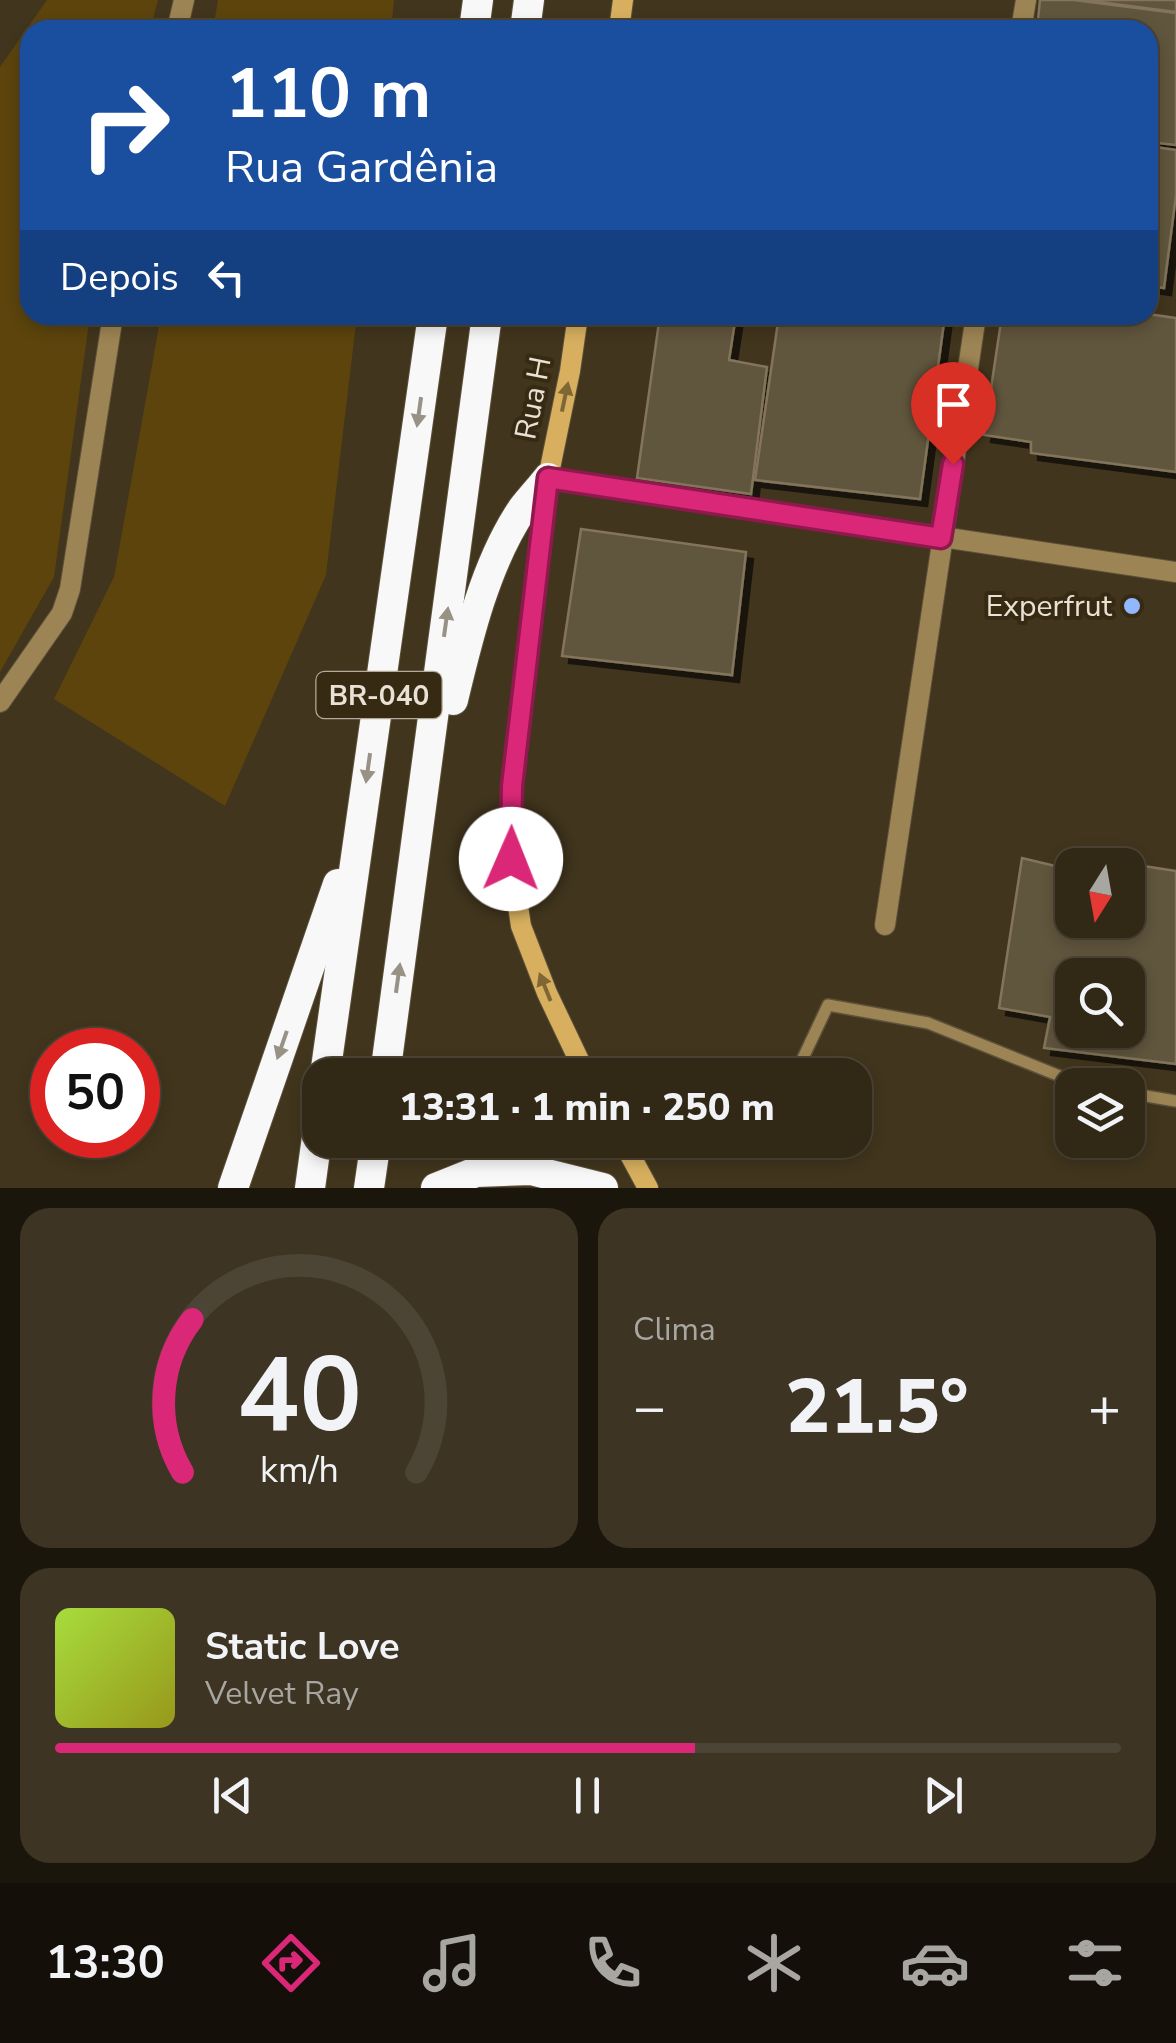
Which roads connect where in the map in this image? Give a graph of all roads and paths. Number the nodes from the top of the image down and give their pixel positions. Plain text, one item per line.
1 (112, 325) edge
2 (432, 325) edge
3 (486, 325) edge
4 (577, 325) edge
5 (974, 325) edge
6 (548, 478) junction
7 (941, 538) junction
8 (1176, 572) edge
9 (0, 702) edge
10 (360, 820) junction
11 (419, 824) junction
12 (885, 925) dead end
13 (328, 1058) edge
14 (387, 1058) edge
15 (578, 1058) edge
16 (802, 1058) edge
17 (1055, 1074) edge
18 (1145, 1096) edge
19 (1176, 1101) edge
20 (314, 1158) edge
21 (373, 1158) edge
22 (632, 1158) edge
23 (233, 1188) edge
24 (310, 1188) edge
25 (369, 1188) edge
26 (436, 1188) edge
27 (604, 1188) edge
28 (648, 1188) edge

1 - 9 street
2 -> 10 highway, BR-040
11 -> 3 highway, BR-040
6 -> 4 main road, Rua H
5 - 7 street
6 - 7 street
6 - 11 highway
15 -> 6 main road, Rua H
7 - 8 street
7 - 12 street
10 - 13 highway, BR-040
10 -> 23 highway
14 -> 11 highway, BR-040
16 - 17 lane
18 - 19 lane
20 - 24 highway
21 - 25 highway
22 - 28 main road
26 - 27 highway

